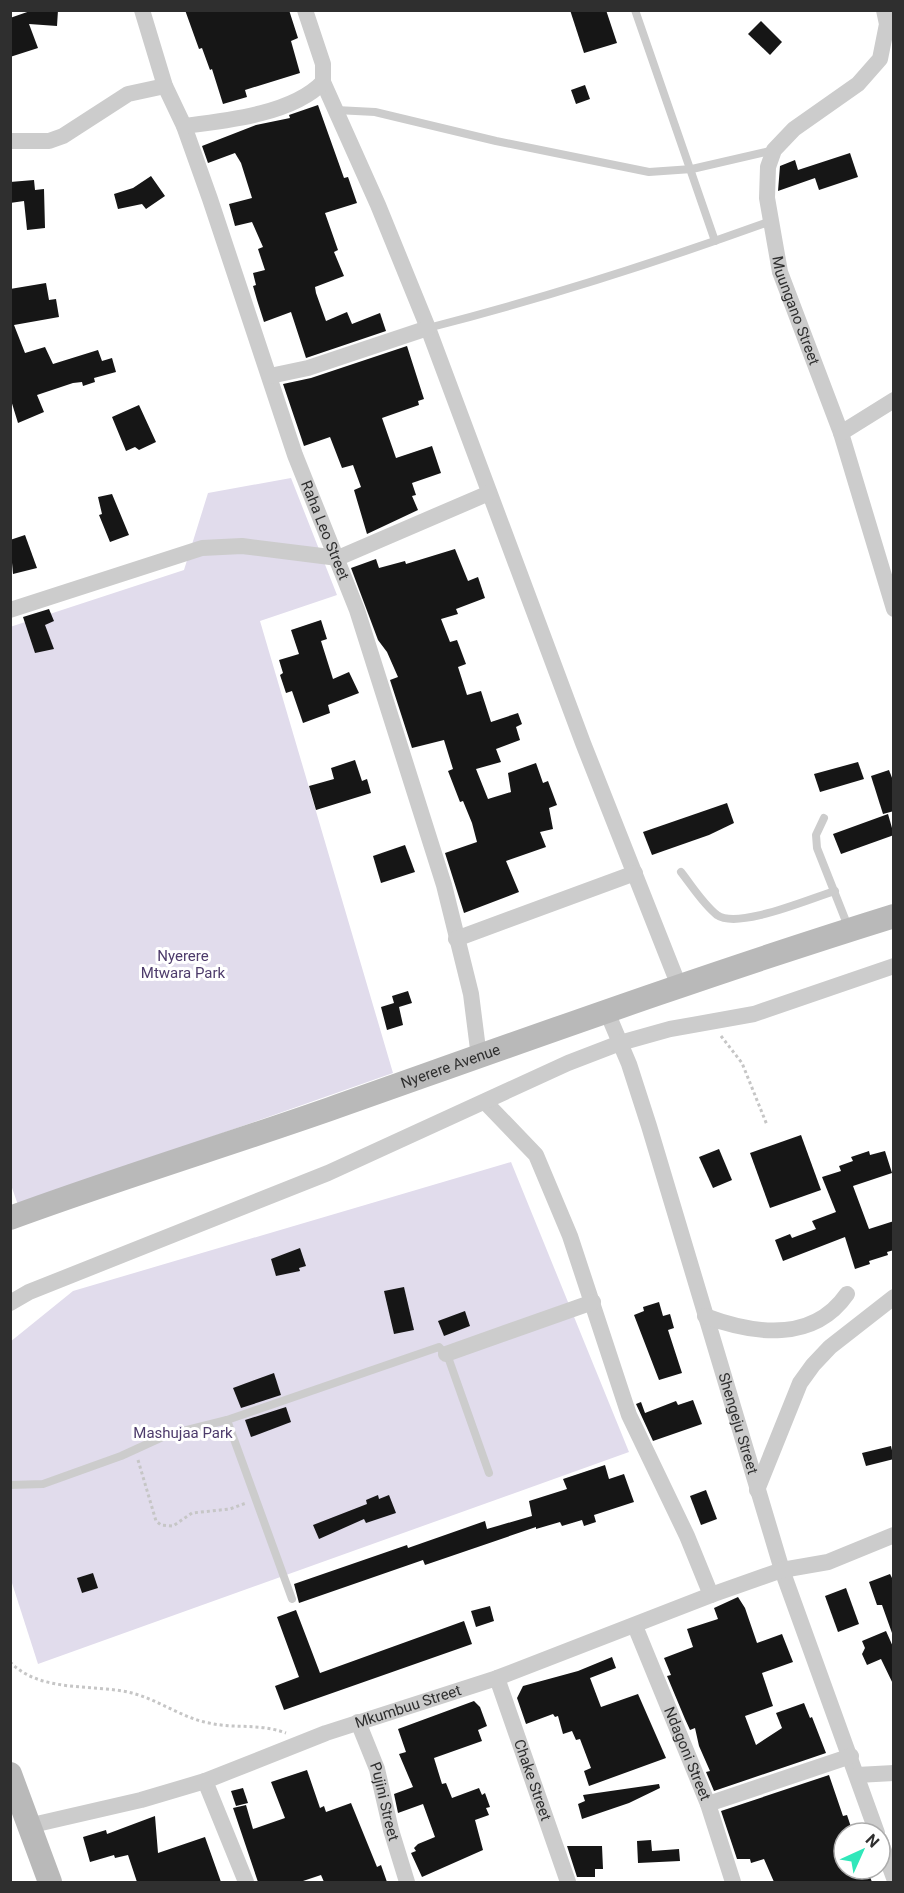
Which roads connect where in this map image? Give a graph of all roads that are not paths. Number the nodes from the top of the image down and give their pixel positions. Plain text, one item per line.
1 (142, 10) edge
2 (305, 10) edge
3 (635, 10) edge
4 (884, 10) edge
5 (888, 49) edge
6 (323, 82) junction
7 (165, 86) junction
8 (335, 110) junction
9 (184, 126) junction
10 (10, 141) edge
11 (774, 150) junction
12 (692, 169) junction
13 (771, 221) junction
14 (715, 241) junction
15 (428, 328) junction
16 (270, 376) junction
17 (894, 400) edge
18 (840, 433) junction
19 (489, 493) junction
20 (338, 558) junction
21 (894, 609) edge
22 (10, 610) edge
23 (824, 818) dead end
24 (681, 872) dead end
25 (635, 873) junction
26 (835, 891) junction
27 (894, 916) edge
28 (849, 929) junction
29 (456, 939) junction
30 (894, 966) edge
31 (679, 986) junction
32 (607, 1012) junction
33 (620, 1043) junction
34 (479, 1057) junction
35 (485, 1102) junction
36 (10, 1218) edge
37 (847, 1294) dead end
38 (894, 1297) edge
39 (593, 1302) junction
40 (10, 1303) edge
41 (705, 1316) junction
42 (446, 1354) junction
43 (227, 1420) junction
44 (489, 1473) dead end
45 (10, 1485) edge
46 (757, 1490) junction
47 (894, 1535) edge
48 (782, 1570) junction
49 (711, 1595) junction
50 (292, 1599) dead end
51 (635, 1626) junction
52 (497, 1678) junction
53 (357, 1722) junction
54 (851, 1756) junction
55 (894, 1773) edge
56 (10, 1774) edge
57 (857, 1775) junction
58 (205, 1781) junction
59 (708, 1804) junction
60 (873, 1821) edge
61 (28, 1826) junction
62 (50, 1882) edge
63 (246, 1882) edge
64 (407, 1882) edge
65 (568, 1882) edge
66 (733, 1882) edge

1 - 7 street, Raha Leo Street
2 - 6 street
3 - 12 lane
4 - 5 street
5 - 11 street
6 - 8 street
6 - 9 street
7 - 9 street, Raha Leo Street
7 - 10 street
8 - 12 lane
8 - 15 street
9 - 16 street, Raha Leo Street
11 - 12 lane
11 - 13 street, Muungano Street
12 - 14 lane
13 - 14 lane
13 - 18 street, Muungano Street
14 - 15 lane
15 - 16 street
15 - 19 street
16 - 20 street, Raha Leo Street
17 - 18 street
18 - 21 street, Muungano Street
19 - 20 street
19 - 25 street
20 - 22 street
20 - 29 street, Raha Leo Street
23 - 26 lane
24 - 26 lane
25 - 29 street
25 - 31 street
26 - 28 lane
27 - 28 street, Nyerere Avenue
28 - 31 street, Nyerere Avenue
29 - 34 street, Raha Leo Street
30 - 33 street
31 - 32 street, Nyerere Avenue
32 - 33 street, Shengeju Street
32 - 34 street, Nyerere Avenue
33 - 35 street
33 - 41 street, Shengeju Street
34 - 36 street, Nyerere Avenue
35 - 39 street
35 - 40 street
37 - 41 street
38 - 46 street
39 - 42 street
39 - 49 street
41 - 46 street, Shengeju Street
42 - 43 lane
42 - 44 lane
43 - 45 lane
43 - 50 lane
46 - 48 street, Shengeju Street
47 - 48 street, Mkumbuu Street
48 - 49 street, Mkumbuu Street
48 - 54 street, Shengeju Street
49 - 51 street, Mkumbuu Street
51 - 52 street, Mkumbuu Street
51 - 59 street, Ndagoni Street
52 - 53 street, Mkumbuu Street
52 - 65 street, Chake Street
53 - 58 street, Mkumbuu Street
53 - 64 street, Pujini Street
54 - 57 street, Shengeju Street
54 - 59 street
55 - 57 street
56 - 61 street
57 - 60 street, Shengeju Street
58 - 61 street, Mkumbuu Street
58 - 63 street
59 - 66 street, Ndagoni Street
61 - 62 street

